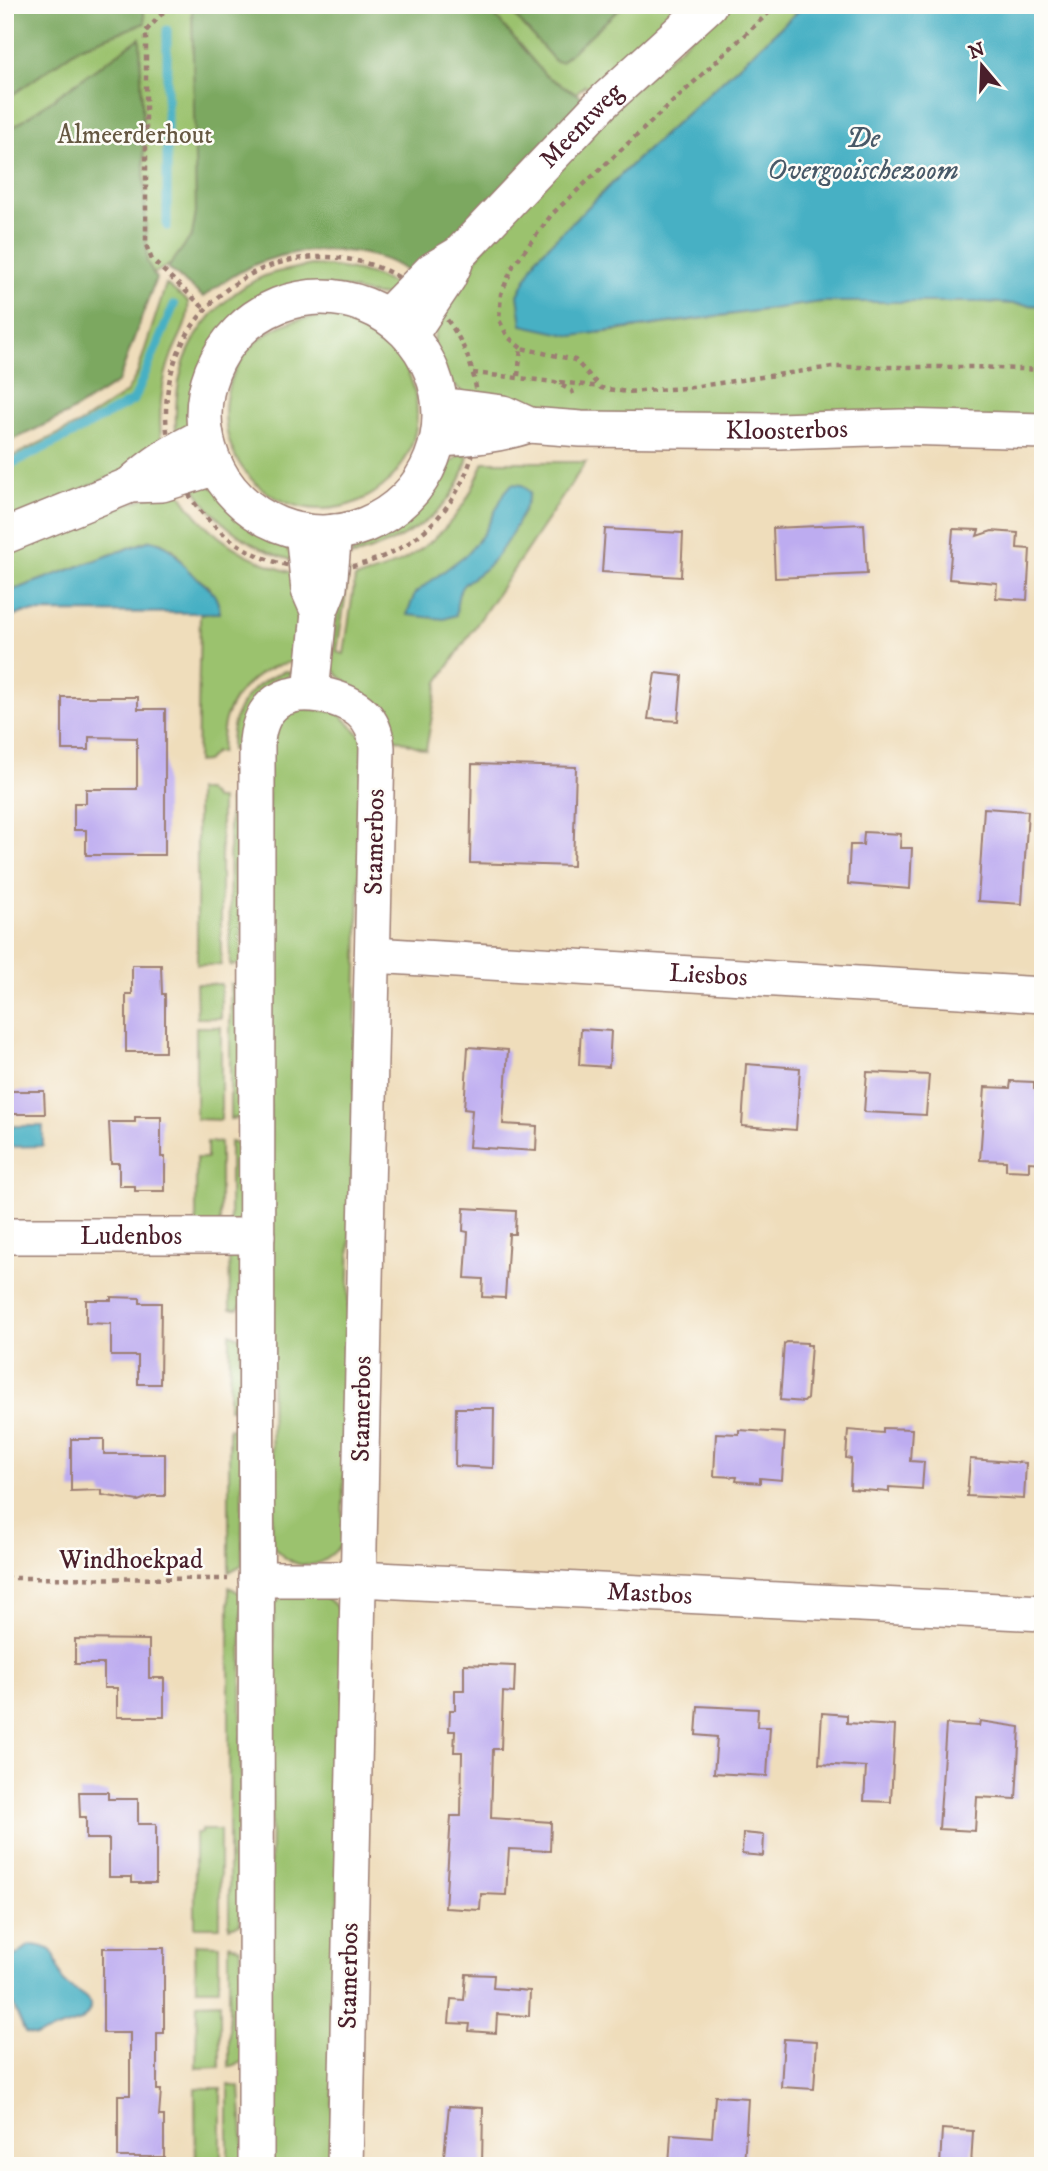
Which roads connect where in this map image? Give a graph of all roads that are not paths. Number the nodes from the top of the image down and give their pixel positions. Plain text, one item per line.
1 (709, 5) edge
2 (399, 326) junction
3 (440, 405) junction
4 (529, 425) junction
5 (1043, 430) edge
6 (206, 435) junction
7 (438, 439) junction
8 (176, 465) junction
9 (216, 467) junction
10 (318, 532) junction
11 (5, 536) edge
12 (311, 693) junction
13 (373, 955) junction
14 (1043, 995) edge
15 (5, 1236) edge
16 (257, 1236) junction
17 (256, 1579) junction
18 (358, 1579) junction
19 (1043, 1614) edge
20 (256, 2166) edge
21 (345, 2166) edge

1 - 2 street, Meentweg
2 - 3 street
2 - 6 street
3 - 4 street, Kloosterbos
3 - 7 street
4 - 5 street, Kloosterbos
4 - 7 street, Kloosterbos
6 - 8 street
6 - 9 street
7 - 10 street
8 - 9 street
8 - 11 street
9 - 10 street
10 - 12 street
12 - 13 street, Stamerbos
12 - 16 street, Stamerbos
13 - 14 street, Liesbos
13 - 18 street, Stamerbos
15 - 16 street, Ludenbos
16 - 17 street, Stamerbos
17 - 18 street, Mastbos
17 - 20 street, Stamerbos
18 - 19 street, Mastbos
18 - 21 street, Stamerbos

